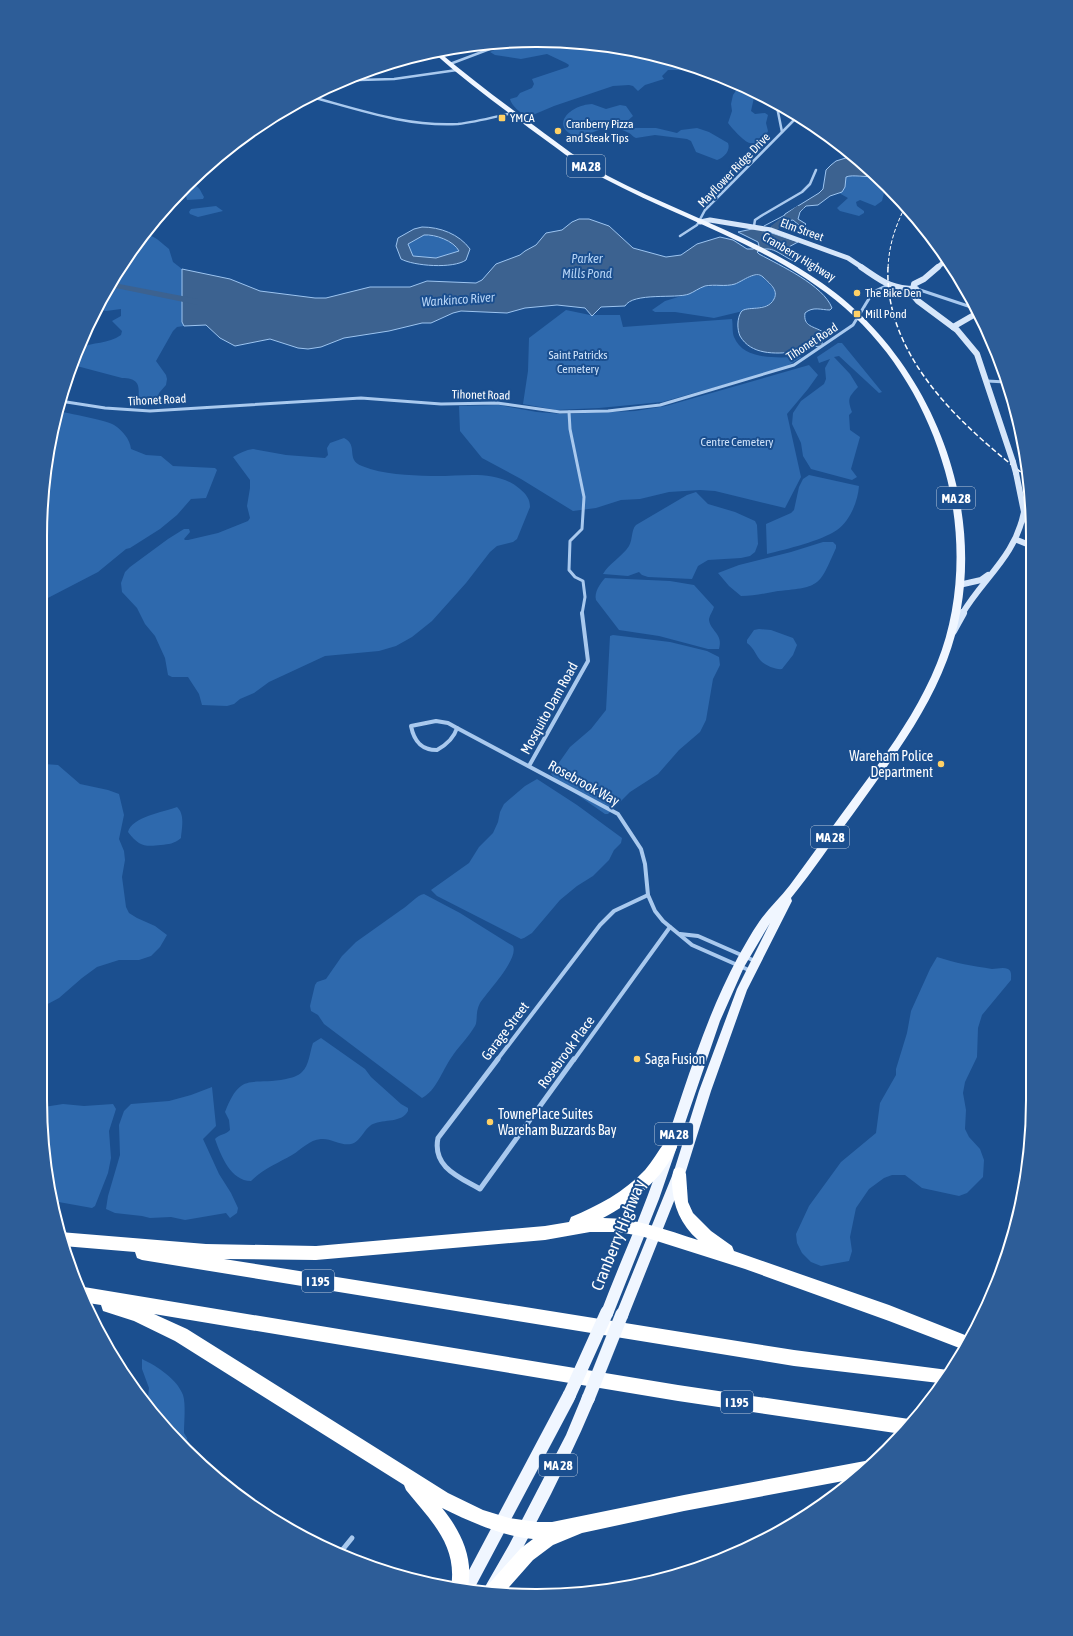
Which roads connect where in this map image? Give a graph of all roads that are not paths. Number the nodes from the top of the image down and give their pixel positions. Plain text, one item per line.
1 (488, 50) edge
2 (441, 56) edge
3 (450, 64) junction
4 (457, 70) junction
5 (360, 80) edge
6 (317, 98) edge
7 (778, 111) edge
8 (512, 113) junction
9 (794, 121) edge
10 (782, 133) junction
11 (816, 170) dead end
12 (700, 222) junction
13 (754, 226) junction
14 (680, 236) dead end
15 (943, 263) edge
16 (888, 285) junction
17 (913, 289) junction
18 (968, 306) edge
19 (973, 315) edge
20 (858, 317) junction
21 (953, 327) junction
22 (987, 382) junction
23 (1001, 382) edge
24 (66, 402) edge
25 (569, 412) junction
26 (1024, 512) junction
27 (1025, 516) edge
28 (1017, 538) junction
29 (1026, 540) edge
30 (1026, 543) edge
31 (995, 570) junction
32 (959, 587) junction
33 (980, 589) junction
34 (951, 635) junction
35 (457, 728) junction
36 (529, 766) junction
37 (792, 890) junction
38 (648, 895) junction
39 (670, 928) junction
40 (680, 934) junction
41 (742, 961) junction
42 (753, 966) junction
43 (670, 1147) junction
44 (679, 1174) junction
45 (480, 1189) joint
46 (648, 1231) junction
47 (544, 1233) junction
48 (68, 1239) edge
49 (68, 1240) edge
50 (745, 1262) junction
51 (88, 1296) edge
52 (90, 1300) edge
53 (962, 1341) edge
54 (941, 1376) edge
55 (901, 1426) edge
56 (857, 1470) edge
57 (406, 1476) junction
58 (502, 1525) junction
59 (582, 1525) junction
60 (525, 1530) junction
61 (352, 1538) dead end
62 (343, 1549) edge
63 (459, 1583) edge
64 (469, 1584) edge
65 (492, 1587) edge
66 (497, 1587) edge

1 - 3 street
2 - 3 main road, Cranberry Highway / MA 28
3 - 4 main road, Cranberry Highway / MA 28
4 - 5 street
4 - 8 main road, Cranberry Highway / MA 28
6 - 8 street
7 - 10 street, Mayflower Ridge Drive
8 - 12 main road, Cranberry Highway / MA 28
9 - 10 street, Mayflower Ridge Drive
10 - 12 street, Mayflower Ridge Drive
11 - 13 street
12 - 13 main road, Elm Street
12 - 14 street
12 - 20 main road, Cranberry Highway / MA 28
13 - 16 main road, Elm Street
15 - 17 main road
16 - 17 main road, Elm Street
16 - 20 street, Tihonet Road
17 - 18 street
17 - 21 main road
19 - 21 main road
20 - 25 street, Tihonet Road
20 - 32 main road, Cranberry Highway / MA 28
21 - 22 main road
22 - 23 street
22 - 26 main road, bridge
24 - 25 street, Tihonet Road
25 - 36 street, Mosquito Dam Road
26 - 27 main road
26 - 28 main road
28 - 29 main road
28 - 30 main road
28 - 31 main road
31 - 32 main road
31 - 33 main road
32 - 33 main road
32 - 34 main road, Cranberry Highway / MA 28
33 - 34 main road
34 - 37 main road, Cranberry Highway / MA 28
35 - 35 street, Rosebrook Way
35 - 36 street, Rosebrook Way
36 - 38 street, Rosebrook Way
37 - 41 main road, Cranberry Highway / MA 28
37 - 42 main road, Cranberry Highway / MA 28
38 - 39 street, Rosebrook Way
38 - 45 street, Garage Street
39 - 40 street, Rosebrook Way
39 - 45 street, Rosebrook Place
40 - 41 street, Rosebrook Way
40 - 41 street, Rosebrook Way
41 - 42 street, Rosebrook Way
41 - 42 street, Rosebrook Way
41 - 43 main road, Cranberry Highway / MA 28
42 - 44 main road, Cranberry Highway / MA 28
43 - 46 main road, Cranberry Highway / MA 28
43 - 47 highway
44 - 46 main road, Cranberry Highway / MA 28
44 - 50 highway
46 - 47 highway
46 - 50 highway
46 - 58 main road, Cranberry Highway / MA 28, bridge
46 - 60 main road, Cranberry Highway / MA 28, bridge
47 - 48 highway
49 - 54 highway, I 195
50 - 53 highway
51 - 55 highway, I 195
52 - 57 highway
56 - 59 highway
57 - 58 highway
57 - 63 highway
58 - 60 highway
58 - 64 main road, Cranberry Highway / MA 28
59 - 60 highway
59 - 66 highway
60 - 65 main road, Cranberry Highway / MA 28
61 - 62 street

